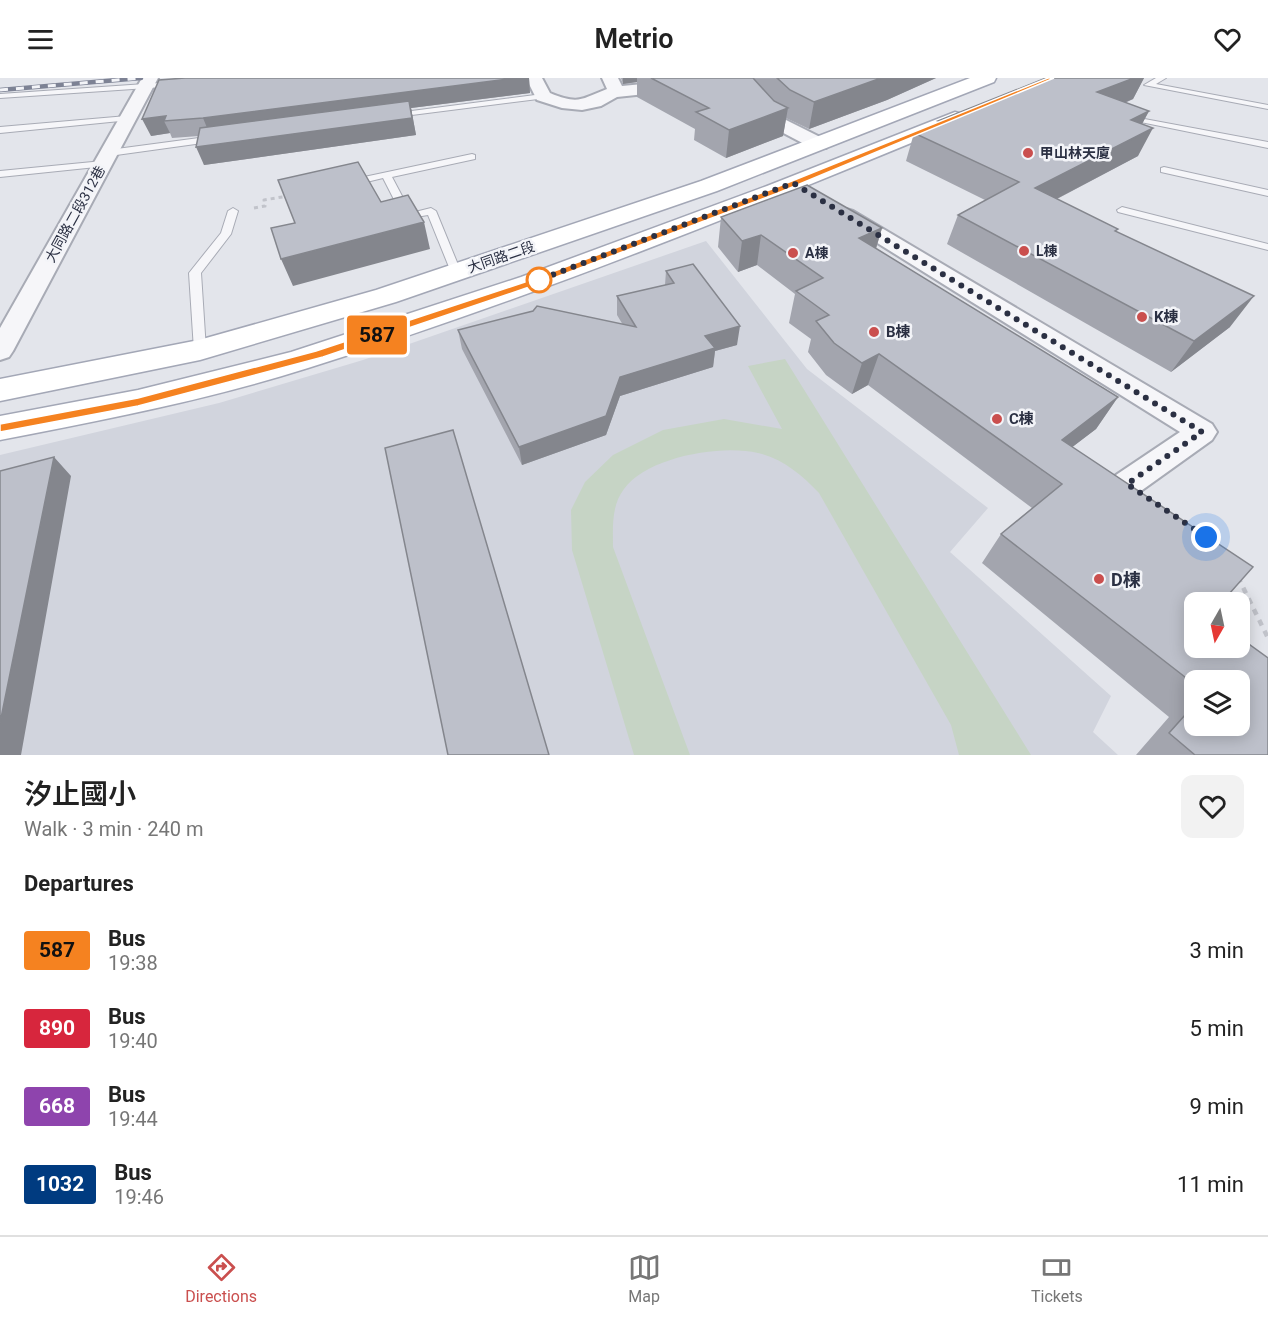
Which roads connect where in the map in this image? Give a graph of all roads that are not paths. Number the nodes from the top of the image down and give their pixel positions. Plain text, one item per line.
1 (534, 78) edge
2 (987, 78) edge
3 (1162, 78) edge
4 (148, 82) edge
5 (178, 84) edge
6 (694, 84) edge
7 (613, 85) edge
8 (747, 88) edge
9 (0, 96) edge
10 (543, 96) junction
11 (1268, 107) edge
12 (974, 110) edge
13 (1115, 115) edge
14 (390, 116) edge
15 (128, 118) junction
16 (0, 130) edge
17 (227, 137) edge
18 (819, 144) junction
19 (1268, 146) edge
20 (472, 157) dead end
21 (106, 159) junction
22 (1164, 170) dead end
23 (0, 174) edge
24 (737, 174) junction
25 (386, 175) junction
26 (343, 184) edge
27 (784, 187) junction
28 (1268, 193) edge
29 (1122, 210) dead end
30 (233, 211) road end
31 (1268, 247) edge
32 (456, 272) junction
33 (200, 350) junction
34 (0, 351) edge
35 (0, 390) edge
36 (0, 428) edge
37 (1127, 484) edge

1 - 10 street
2 - 18 main road, 大同路二段
3 - 11 lane
4 - 5 lane
4 - 9 lane
4 - 15 street, 大同路二段312巷
6 - 7 street
7 - 10 street
8 - 18 street
10 - 14 lane
12 - 27 main road
13 - 19 lane
15 - 16 lane
15 - 21 street, 大同路二段312巷
17 - 21 lane
18 - 24 main road, 大同路二段
20 - 25 lane
21 - 23 lane
21 - 34 street, 大同路二段312巷
22 - 28 lane
24 - 27 main road
24 - 32 main road, 大同路二段
25 - 26 lane
25 - 32 lane
27 - 36 main road
27 - 37 street
29 - 31 lane
30 - 33 lane
32 - 33 main road, 大同路二段
33 - 35 main road, 大同路二段

